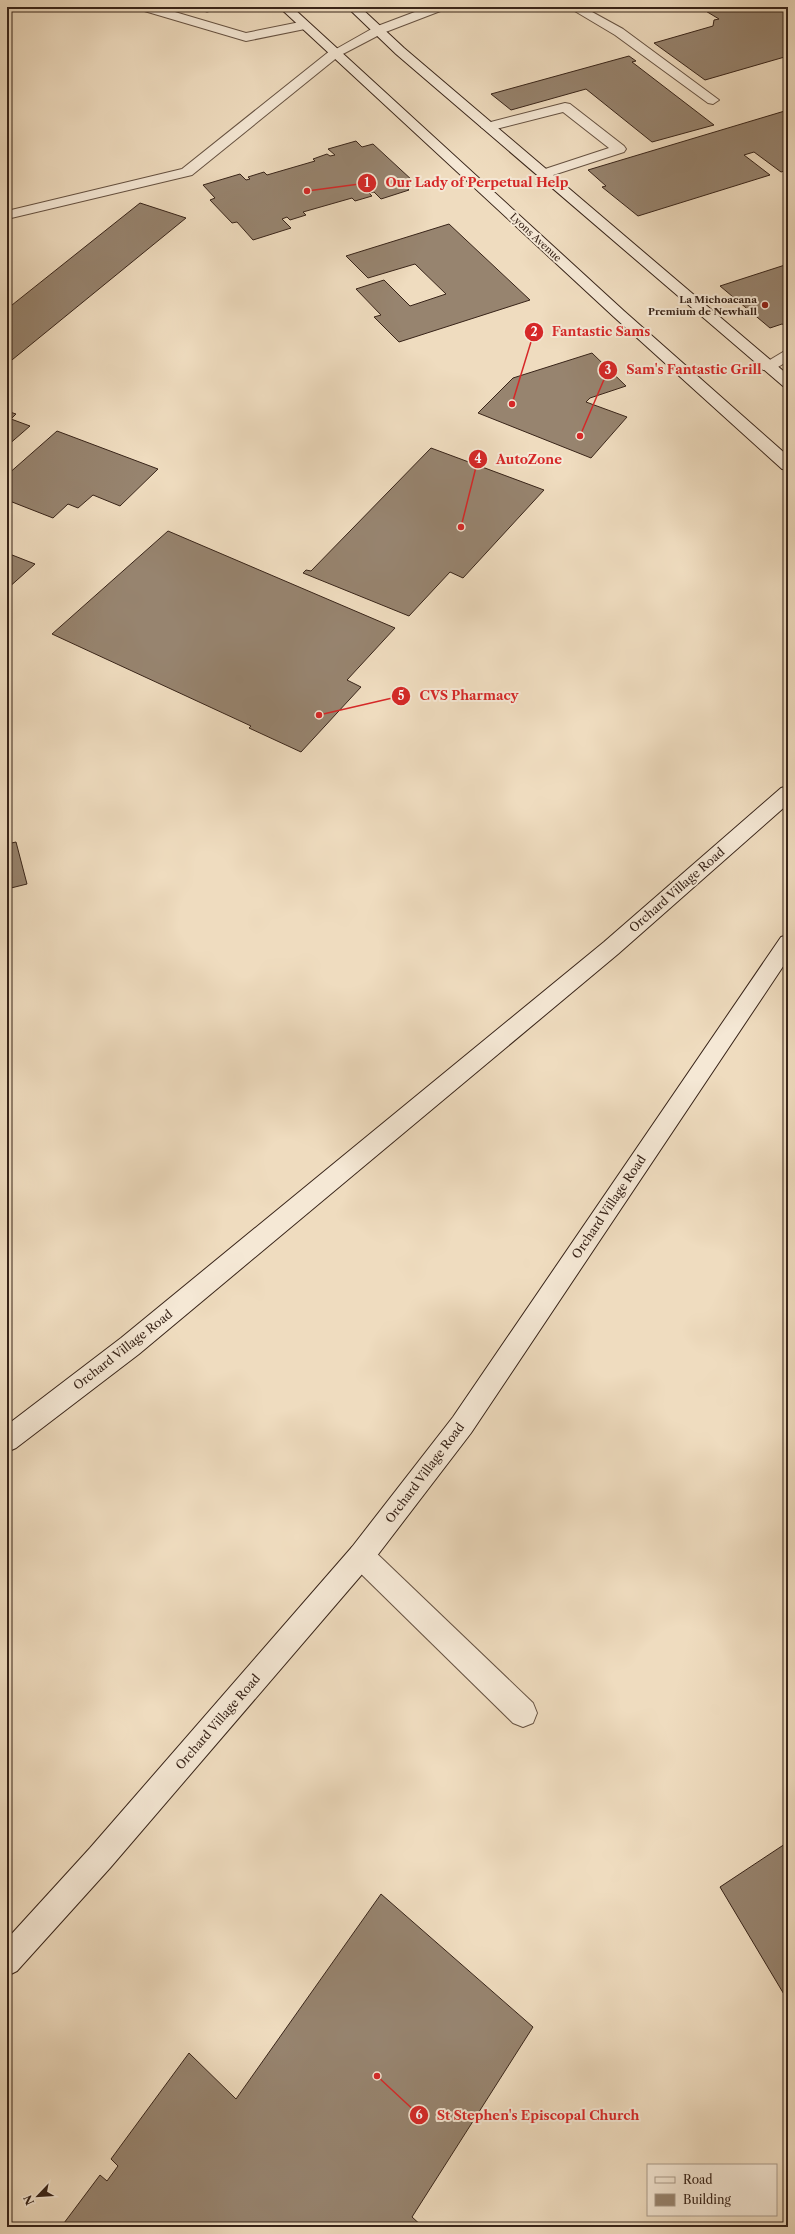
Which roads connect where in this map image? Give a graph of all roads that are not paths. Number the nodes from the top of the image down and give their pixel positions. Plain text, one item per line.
1 (145, 7) edge
2 (285, 7) edge
3 (353, 7) edge
4 (439, 7) edge
5 (574, 7) edge
6 (305, 25) junction
7 (379, 30) junction
8 (335, 53) junction
9 (713, 100) dead end
10 (488, 127) junction
11 (544, 174) junction
12 (7, 215) edge
13 (788, 354) edge
14 (768, 367) junction
15 (788, 383) edge
16 (788, 465) edge
17 (788, 793) edge
18 (788, 943) edge
19 (7, 1440) edge
20 (360, 1556) junction
21 (523, 1713) dead end
22 (7, 1961) edge

1 - 6 main road
2 - 6 main road, Lyons Avenue
3 - 7 main road
4 - 7 main road
5 - 9 main road
6 - 8 main road, Lyons Avenue
7 - 8 main road
7 - 10 main road
8 - 12 main road
8 - 16 main road, Lyons Avenue
10 - 11 main road
10 - 11 main road
11 - 14 main road
13 - 14 main road
14 - 15 main road
17 - 19 main road, Orchard Village Road
18 - 20 main road, Orchard Village Road
20 - 21 main road
20 - 22 main road, Orchard Village Road

